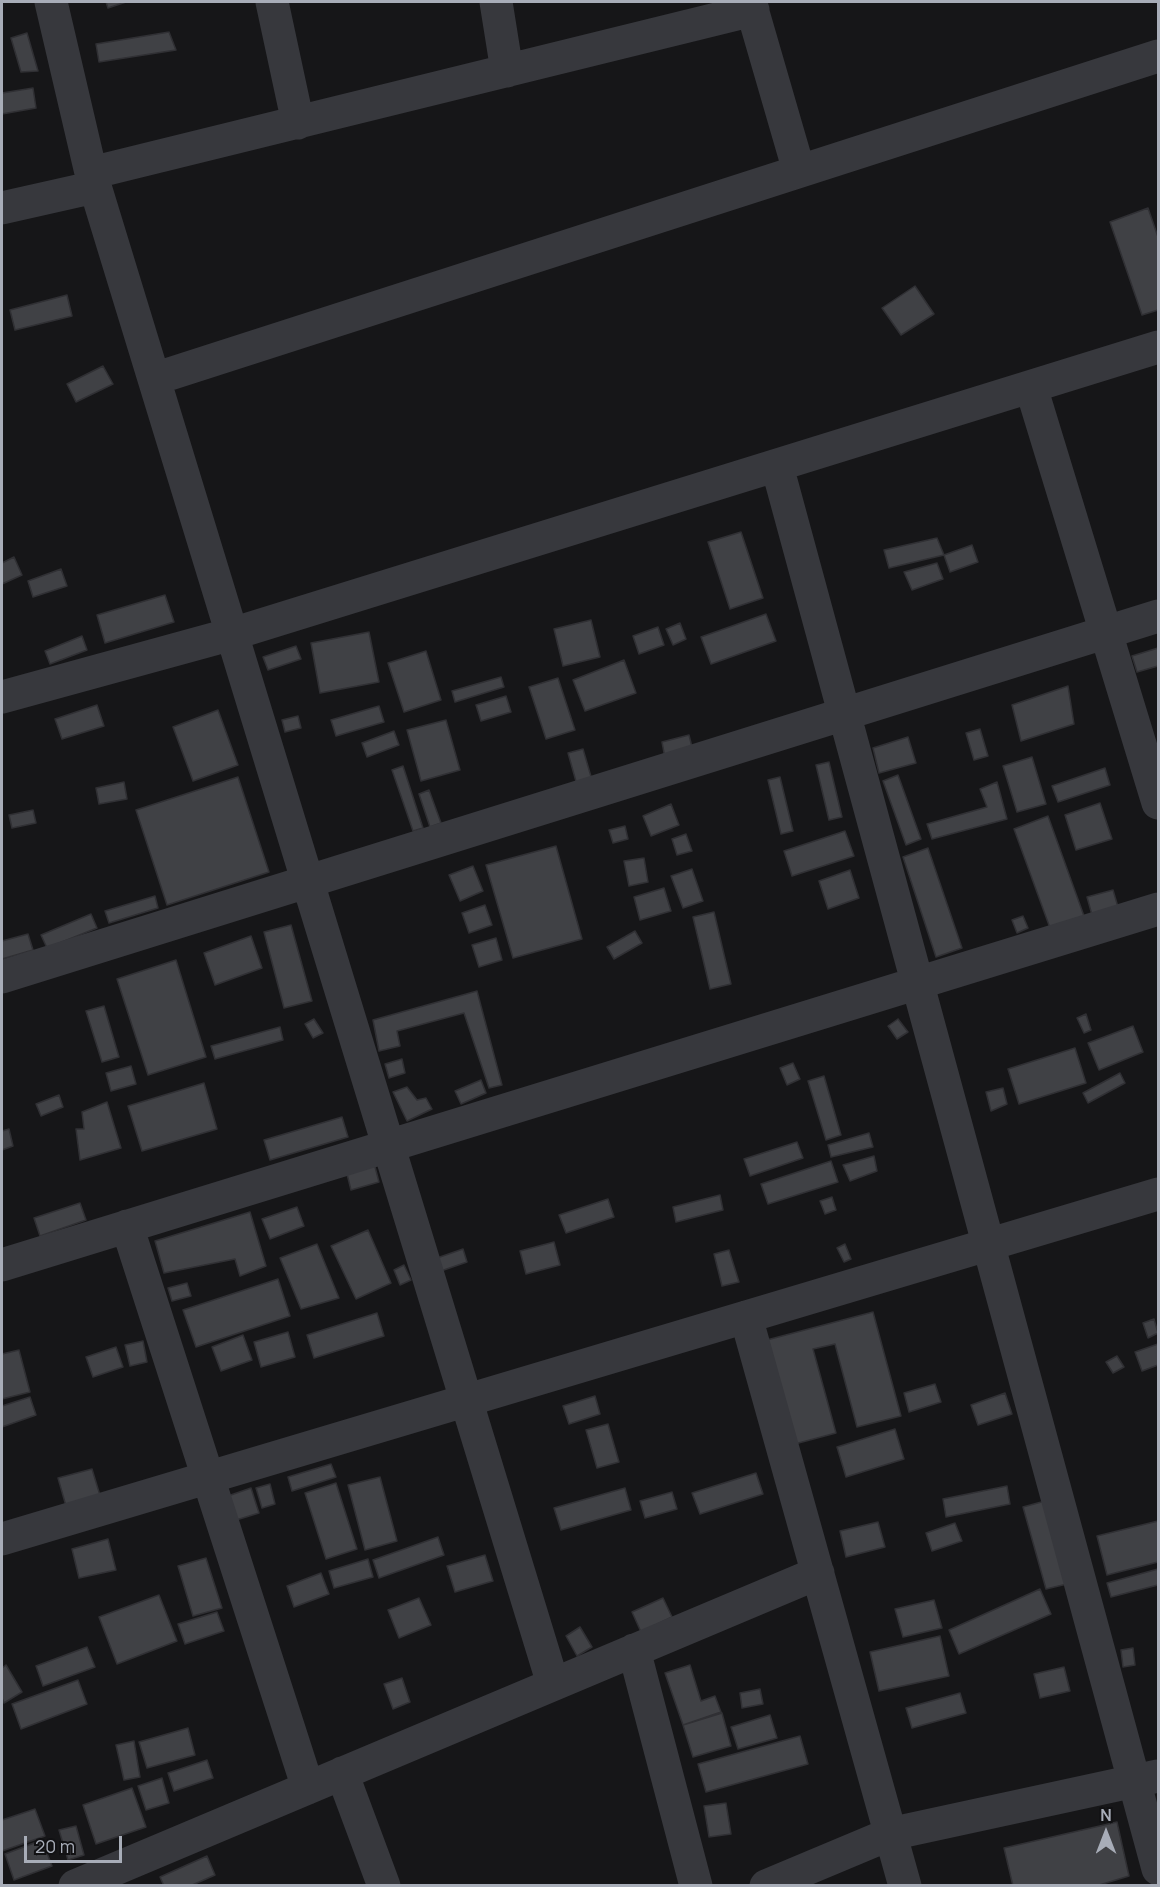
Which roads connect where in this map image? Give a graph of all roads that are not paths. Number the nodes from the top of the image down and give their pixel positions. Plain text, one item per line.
1 (51, 2) edge
2 (272, 2) edge
3 (496, 2) edge
4 (752, 6) edge
5 (1158, 56) edge
6 (507, 71) junction
7 (298, 123) junction
8 (799, 171) junction
9 (93, 180) junction
10 (2, 208) edge
11 (1158, 347) edge
12 (154, 379) junction
13 (1031, 387) junction
14 (777, 466) junction
15 (1158, 616) edge
16 (1106, 632) junction
17 (232, 634) junction
18 (2, 697) edge
19 (845, 714) junction
20 (1158, 803) edge
21 (308, 881) junction
22 (1158, 909) edge
23 (2, 977) edge
24 (917, 983) junction
25 (388, 1145) junction
26 (1158, 1194) edge
27 (127, 1226) junction
28 (988, 1245) junction
29 (2, 1264) edge
30 (746, 1317) junction
31 (466, 1400) junction
32 (207, 1477) junction
33 (2, 1539) edge
34 (818, 1573) junction
35 (634, 1650) junction
36 (554, 1684) junction
37 (342, 1773) junction
38 (1146, 1779) edge
39 (308, 1788) junction
40 (891, 1834) junction
41 (1158, 1869) edge
42 (75, 1886) edge
43 (384, 1886) edge
44 (696, 1886) edge
45 (765, 1886) edge
46 (905, 1886) edge

1 - 9 street
2 - 7 street
3 - 6 street
4 - 6 street
4 - 8 street
5 - 8 street
6 - 7 street
7 - 9 street
8 - 12 street
9 - 10 street
9 - 12 street
11 - 13 street
12 - 17 street
13 - 14 street
13 - 16 street
14 - 17 street
14 - 19 street
15 - 16 street
16 - 19 street
16 - 20 street
17 - 18 street
17 - 21 street
19 - 21 street
19 - 24 street
21 - 23 street
21 - 25 street
22 - 24 street
24 - 25 street
24 - 28 street
25 - 27 street
25 - 31 street
26 - 28 street
27 - 29 street
27 - 32 street
28 - 30 street
28 - 38 street
30 - 31 street
30 - 34 street
31 - 32 street
31 - 36 street
32 - 33 street
32 - 39 street
34 - 35 street
34 - 40 street
35 - 36 street
35 - 44 street
36 - 37 street
37 - 39 street
37 - 43 street
38 - 40 street
38 - 41 street
39 - 42 street
40 - 45 street
40 - 46 street

